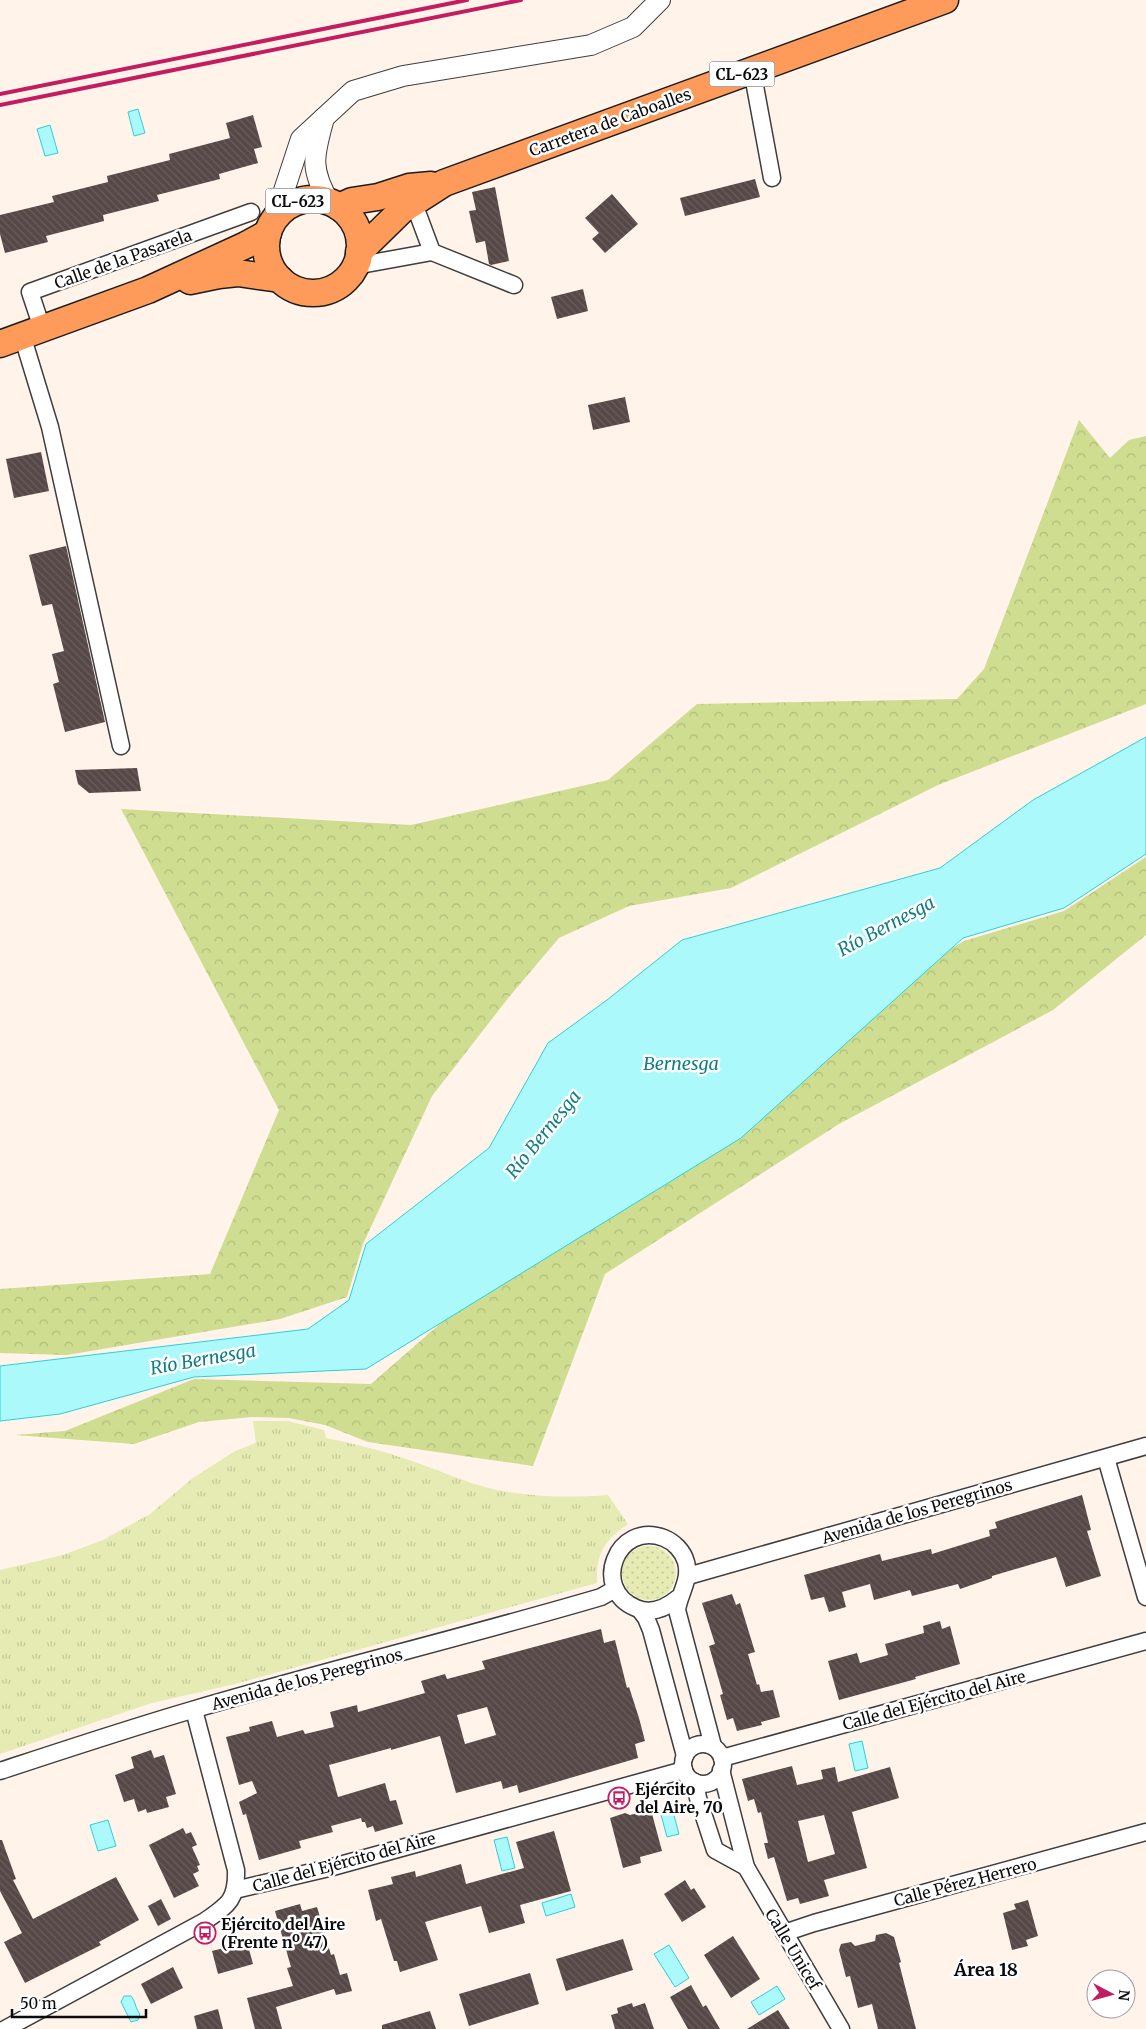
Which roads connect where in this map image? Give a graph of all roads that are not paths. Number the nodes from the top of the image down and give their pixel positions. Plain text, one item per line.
1 (660, 0) edge
2 (945, 0) edge
3 (752, 70) junction
4 (324, 116) junction
5 (772, 178) dead end
6 (444, 183) junction
7 (413, 202) junction
8 (334, 204) junction
9 (265, 221) junction
10 (432, 252) junction
11 (357, 259) junction
12 (280, 279) junction
13 (514, 285) dead end
14 (148, 290) junction
15 (22, 336) edge
16 (121, 746) dead end
17 (1146, 1446) edge
18 (1106, 1458) junction
19 (688, 1576) junction
20 (615, 1589) junction
21 (1146, 1597) edge
22 (678, 1598) junction
23 (640, 1610) junction
24 (1146, 1641) edge
25 (194, 1710) junction
26 (719, 1758) junction
27 (688, 1769) junction
28 (0, 1771) edge
29 (1146, 1832) edge
30 (746, 1868) junction
31 (235, 1890) junction
32 (784, 1933) junction
33 (6, 2029) edge
34 (841, 2029) edge

1 - 4 street
2 - 3 main road, Carretera de Caboalles / CL-623
3 - 5 street
3 - 6 main road, Carretera de Caboalles / CL-623
4 - 8 street
4 - 9 street
6 - 7 main road, Carretera de Caboalles / CL-623
6 - 8 main road, Carretera de Caboalles / CL-623
7 - 10 street
7 - 11 main road, Carretera de Caboalles / CL-623
8 - 9 main road, CL-623
8 - 11 main road, CL-623
9 - 12 main road, CL-623
9 - 14 main road, CL-623
9 - 15 street, Calle de la Pasarela
10 - 11 street
10 - 13 street
11 - 12 main road, CL-623
12 - 14 main road, CL-623
14 - 15 main road, CL-623
15 - 16 street
17 - 18 street, Avenida de los Peregrinos
18 - 19 street, Avenida de los Peregrinos
18 - 21 street
19 - 20 street
19 - 22 street
20 - 23 street
20 - 25 street, Avenida de los Peregrinos
22 - 23 street
22 - 26 street, Calle Unicef
23 - 27 street
24 - 26 street, Calle del Ejército del Aire
25 - 28 street, Avenida de los Peregrinos
25 - 31 street
26 - 27 street
26 - 27 street
26 - 30 street, Calle Unicef
27 - 30 street
27 - 31 street, Calle del Ejército del Aire
29 - 32 street, Calle Pérez Herrero
30 - 32 street, Calle Unicef
31 - 33 street, Calle del Ejército del Aire
32 - 34 street, Calle Unicef

